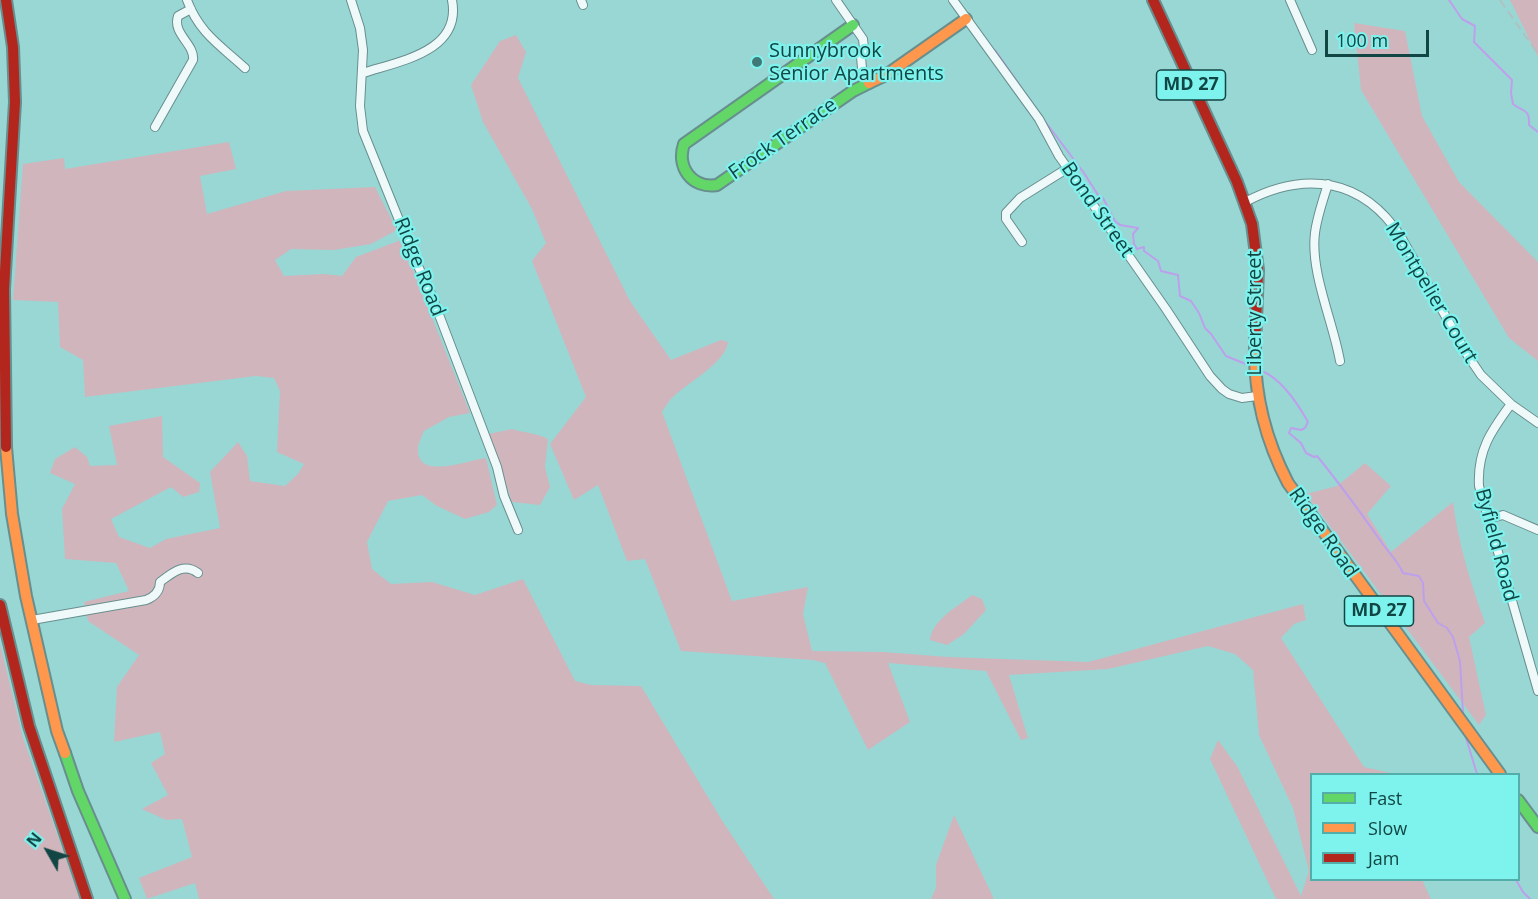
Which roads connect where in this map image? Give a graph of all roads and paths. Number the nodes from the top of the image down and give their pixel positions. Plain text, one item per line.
1 (6, 0) edge
2 (187, 0) edge
3 (351, 0) edge
4 (452, 0) edge
5 (836, 0) edge
6 (953, 0) edge
7 (1153, 0) edge
8 (1290, 0) edge
9 (191, 9) junction
10 (966, 19) junction
11 (853, 25) junction
12 (1312, 50) dead end
13 (245, 68) dead end
14 (363, 73) junction
15 (868, 82) junction
16 (155, 127) dead end
17 (1068, 168) junction
18 (1328, 184) junction
19 (1245, 202) junction
20 (1022, 242) dead end
21 (1340, 361) dead end
22 (1257, 396) junction
23 (1511, 404) junction
24 (1538, 423) edge
25 (1488, 519) junction
26 (518, 530) dead end
27 (1538, 530) edge
28 (198, 573) dead end
29 (0, 604) edge
30 (32, 620) junction
31 (1538, 691) edge
32 (1499, 773) edge
33 (1520, 802) edge
34 (1535, 814) edge
35 (1538, 826) edge
36 (87, 899) edge
37 (125, 899) edge

1 - 30 main road
2 - 9 street
3 - 14 street, Ridge Road
4 - 14 street
5 - 11 street
6 - 10 street, Bond Street
7 - 19 main road, Liberty Street / MD 27
8 - 12 street
9 - 13 street
9 - 16 street
10 - 15 main road, Frock Terrace
10 - 17 street, Bond Street
11 - 15 street
11 - 15 main road, Frock Terrace
14 - 26 street, Ridge Road
17 - 20 street
17 - 22 street, Bond Street
18 - 19 street, Montpelier Court
18 - 21 street
18 - 23 street, Montpelier Court
19 - 22 main road, Liberty Street / MD 27
22 - 32 main road, Ridge Road / MD 27
23 - 24 street, Montpelier Court
23 - 25 street, Byfield Road
25 - 27 street
25 - 31 street, Byfield Road
28 - 30 street
29 - 36 main road
30 - 37 main road
33 - 34 main road
34 - 35 main road

